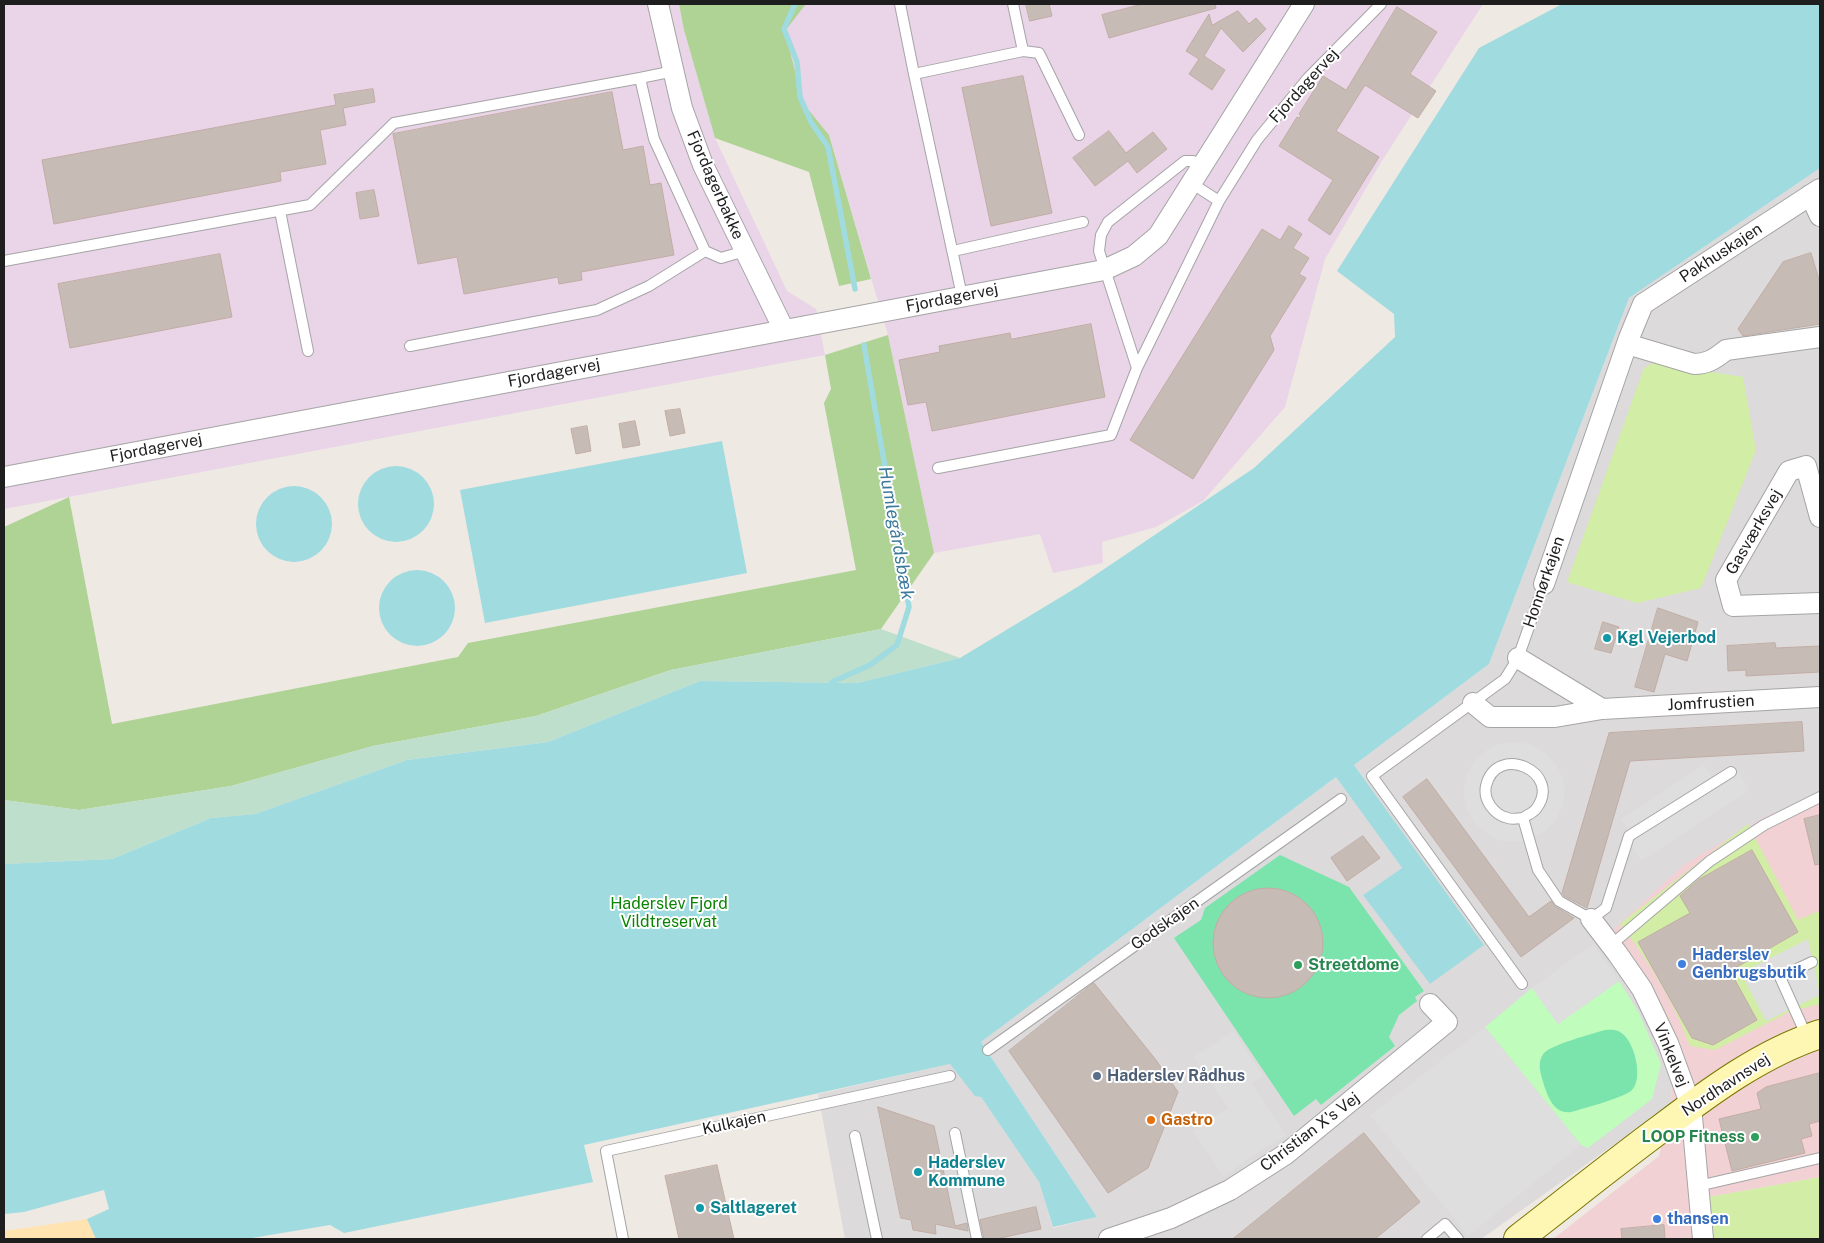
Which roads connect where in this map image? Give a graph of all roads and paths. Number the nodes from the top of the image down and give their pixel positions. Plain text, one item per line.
1 (658, 4) edge
2 (900, 4) edge
3 (1013, 4) edge
4 (1304, 4) edge
5 (1381, 4) edge
6 (1023, 51) junction
7 (674, 70) junction
8 (914, 74) junction
9 (640, 78) junction
10 (1079, 135) dead end
11 (1196, 175) junction
12 (1815, 192) edge
13 (1219, 201) junction
14 (280, 210) junction
15 (1820, 216) edge
16 (1083, 222) dead end
17 (705, 251) junction
18 (745, 251) junction
19 (953, 251) junction
20 (4, 261) edge
21 (1104, 270) junction
22 (962, 296) junction
23 (784, 330) junction
24 (1630, 336) junction
25 (1820, 337) edge
26 (410, 346) dead end
27 (308, 351) dead end
28 (1137, 368) junction
29 (938, 468) dead end
30 (4, 477) edge
31 (1820, 517) edge
32 (1544, 584) joint
33 (1820, 602) edge
34 (1518, 658) junction
35 (1820, 697) edge
36 (1473, 703) junction
37 (1602, 709) junction
38 (1731, 772) dead end
39 (1820, 797) edge
40 (1341, 799) dead end
41 (1523, 818) junction
42 (1591, 919) junction
43 (1611, 945) junction
44 (1812, 962) dead end
45 (1522, 984) dead end
46 (1430, 1004) dead end
47 (1814, 1036) edge
48 (988, 1050) dead end
49 (950, 1076) dead end
50 (1691, 1106) junction
51 (955, 1133) dead end
52 (855, 1136) dead end
53 (1820, 1158) edge
54 (1698, 1186) junction
55 (624, 1239) edge
56 (877, 1239) edge
57 (977, 1239) edge
58 (1109, 1239) edge
59 (1427, 1239) edge
60 (1458, 1239) edge
61 (1518, 1239) edge
62 (1703, 1239) edge

1 - 7 street, Fjordagerbakke
2 - 8 lane
3 - 6 lane
4 - 11 street, Fjordagervej
5 - 13 lane, Fjordagervej
6 - 8 lane
6 - 10 lane
7 - 9 lane
7 - 18 street, Fjordagerbakke
8 - 19 lane
9 - 14 lane
9 - 17 lane
11 - 13 lane
11 - 21 street, Fjordagervej
11 - 21 lane
12 - 15 street
12 - 24 street, Pakhuskajen
13 - 28 lane, Fjordagervej
14 - 20 lane
14 - 27 lane
16 - 19 lane
17 - 18 lane
17 - 26 lane
18 - 23 street, Fjordagerbakke
19 - 22 lane
21 - 22 street, Fjordagervej
21 - 28 lane
22 - 23 street, Fjordagervej
23 - 30 street, Fjordagervej
24 - 25 street
24 - 32 street, Honnørkajen
28 - 29 lane, Fjordagervej
31 - 33 street, Gasværksvej
32 - 34 lane, Honnørkajen
34 - 36 lane, Honnørkajen
34 - 37 street
35 - 37 street, Jomfrustien
36 - 37 street, Jomfrustien
36 - 45 lane, Honnørkajen
38 - 42 lane
39 - 43 lane
40 - 48 lane, Godskajen
41 - 41 lane
41 - 42 lane, Vinkelvej
42 - 43 street, Vinkelvej
43 - 50 street, Vinkelvej
44 - 47 lane
46 - 58 street, Christian X's Vej
47 - 50 street, Nordhavnsvej
49 - 55 lane, Kulkajen
50 - 54 street, Vinkelvej
50 - 61 street, Nordhavnsvej
51 - 57 lane
52 - 56 lane
53 - 54 lane
54 - 62 street, Vinkelvej
59 - 60 lane

